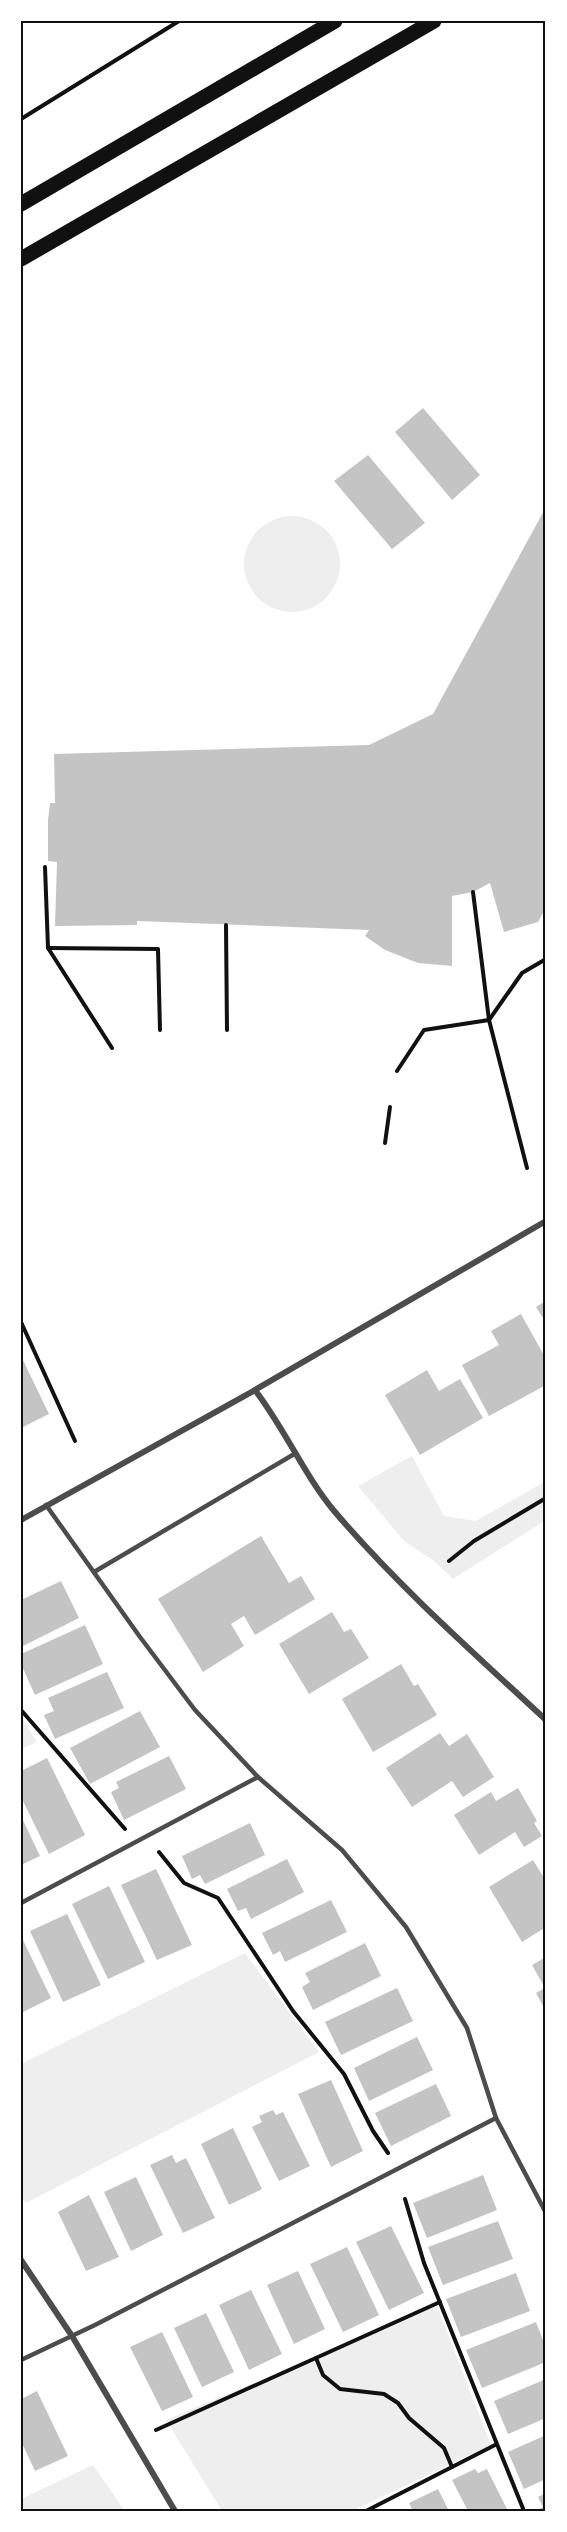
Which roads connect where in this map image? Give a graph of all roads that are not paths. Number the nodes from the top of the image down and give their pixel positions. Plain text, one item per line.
1 (335, 21) edge
2 (434, 21) edge
3 (21, 204) edge
4 (21, 259) edge
5 (546, 1221) edge
6 (255, 1390) junction
7 (296, 1453) junction
8 (46, 1505) junction
9 (21, 1520) edge
10 (94, 1572) junction
11 (546, 1720) edge
12 (258, 1777) junction
13 (21, 1903) edge
14 (496, 2118) junction
15 (546, 2213) edge
16 (21, 2260) edge
17 (72, 2336) junction
18 (21, 2360) edge
19 (175, 2511) edge

1 - 3 main road
2 - 4 main road
5 - 6 street
6 - 7 street
6 - 8 street
7 - 10 lane
7 - 11 street
8 - 9 street
8 - 10 lane
10 - 12 lane
12 - 13 lane
12 - 14 lane
14 - 15 lane
14 - 17 lane
16 - 17 street
17 - 18 lane
17 - 19 street

